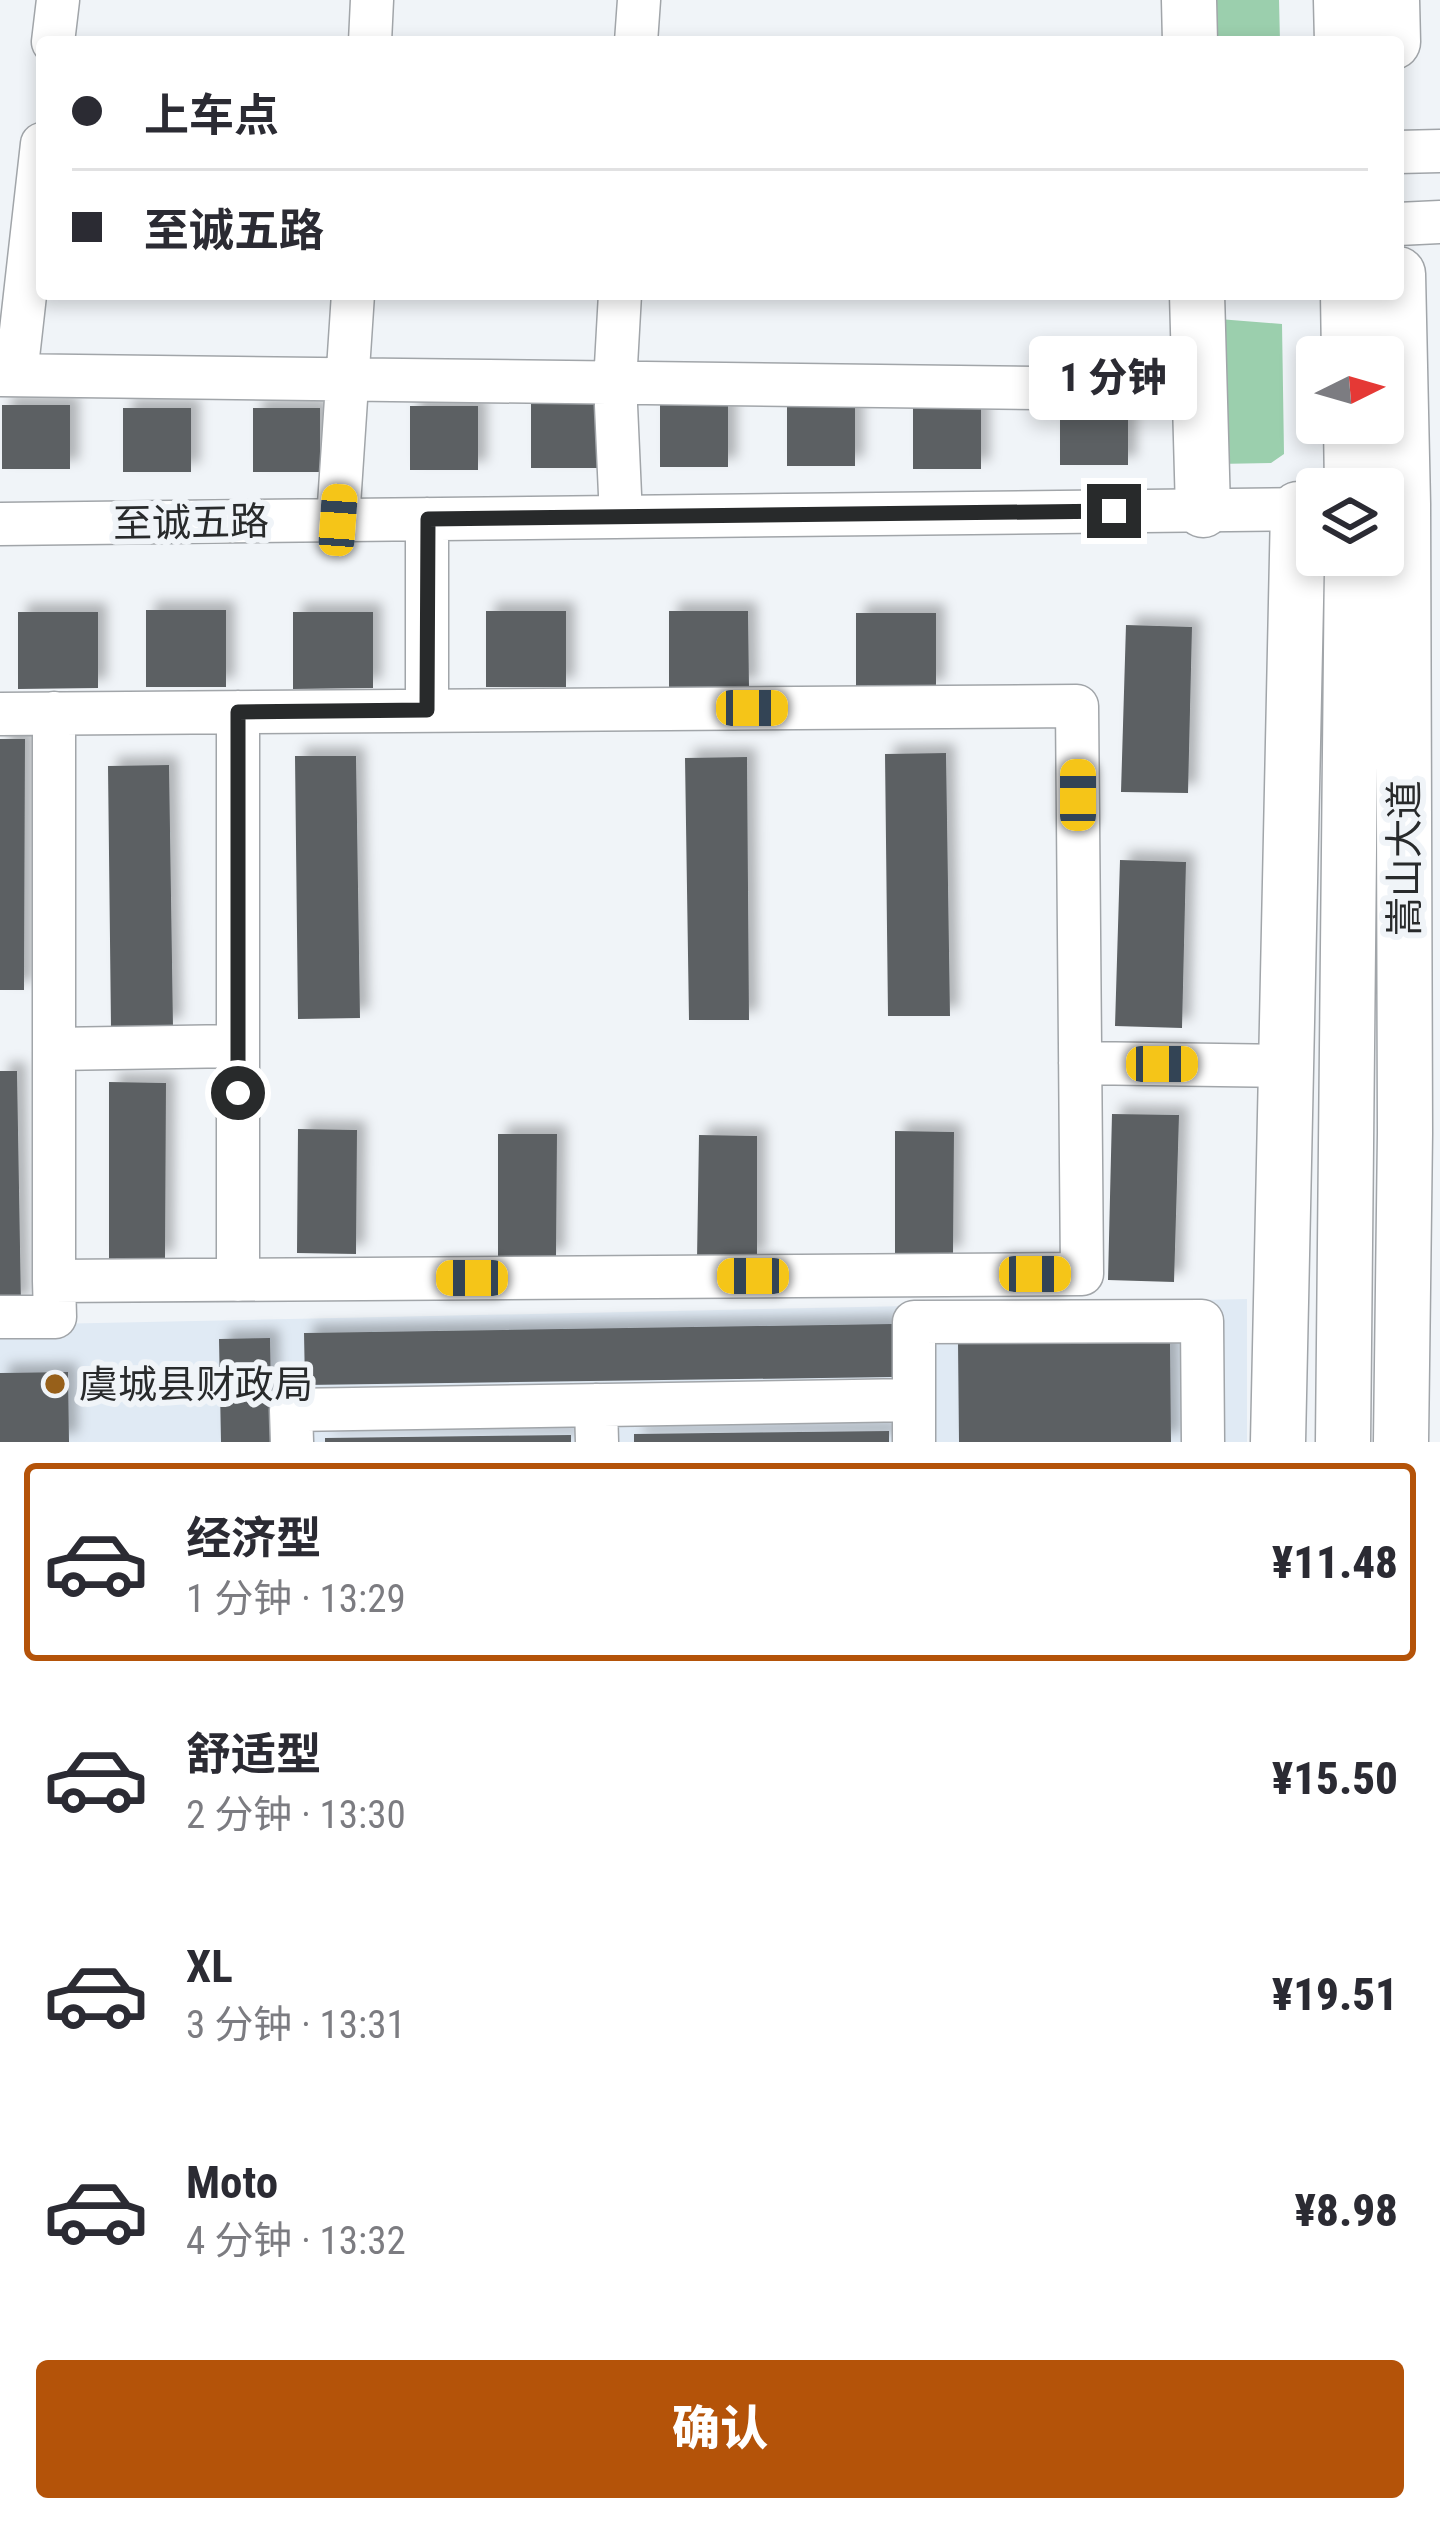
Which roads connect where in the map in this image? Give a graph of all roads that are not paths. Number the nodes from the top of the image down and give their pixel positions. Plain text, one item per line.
1 (58, 0) edge
2 (372, 0) edge
3 (639, 0) edge
4 (1189, 0) edge
5 (1341, 0) edge
6 (1392, 0) edge
7 (54, 36) edge
8 (370, 36) edge
9 (636, 36) edge
10 (1190, 36) edge
11 (1342, 36) edge
12 (1393, 36) edge
13 (1440, 151) edge
14 (1404, 152) edge
15 (36, 185) edge
16 (1440, 223) edge
17 (1404, 224) edge
18 (352, 300) edge
19 (620, 300) edge
20 (1197, 300) edge
21 (1348, 300) edge
22 (1398, 300) edge
23 (1349, 336) edge
24 (8, 375) edge
25 (347, 380) junction
26 (615, 383) junction
27 (1200, 391) junction
28 (1395, 468) edge
29 (1296, 509) edge
30 (1203, 510) junction
31 (621, 517) junction
32 (428, 519) junction
33 (338, 520) junction
34 (0, 524) edge
35 (1305, 576) edge
36 (1352, 576) edge
37 (1397, 576) edge
38 (427, 710) junction
39 (238, 712) junction
40 (54, 713) junction
41 (0, 714) edge
42 (237, 1046) junction
43 (55, 1048) junction
44 (1080, 1064) junction
45 (1286, 1066) junction
46 (1423, 1133) edge
47 (238, 1280) junction
48 (54, 1281) junction
49 (0, 1317) edge
50 (914, 1421) edge
51 (596, 1424) edge
52 (292, 1442) edge
53 (1203, 1442) edge
54 (1278, 1442) edge
55 (1343, 1442) edge
56 (1401, 1442) edge

1 - 7 street
2 - 8 street
3 - 9 street
4 - 10 main road
5 - 11 main road
6 - 12 main road
13 - 14 street
15 - 24 street
16 - 17 street
18 - 25 street
19 - 26 street
20 - 27 main road
21 - 23 main road
22 - 28 main road, 嵩山大道
24 - 25 street
25 - 26 street
25 - 33 street
26 - 27 street
26 - 31 street
27 - 30 main road
29 - 30 street, 至诚五路
30 - 31 street, 至诚五路
31 - 32 street, 至诚五路
32 - 33 street, 至诚五路
32 - 38 street
33 - 34 street, 至诚五路
35 - 45 main road
36 - 55 main road, 嵩山大道
37 - 46 main road, 嵩山大道
38 - 39 street
38 - 44 street
39 - 40 street
39 - 42 street
40 - 41 street
40 - 43 street
42 - 43 street
42 - 47 street
43 - 48 street
44 - 45 street
44 - 47 street
45 - 54 main road
46 - 56 main road, 嵩山大道
47 - 48 street
48 - 49 street
50 - 51 street
50 - 53 street
51 - 52 street

